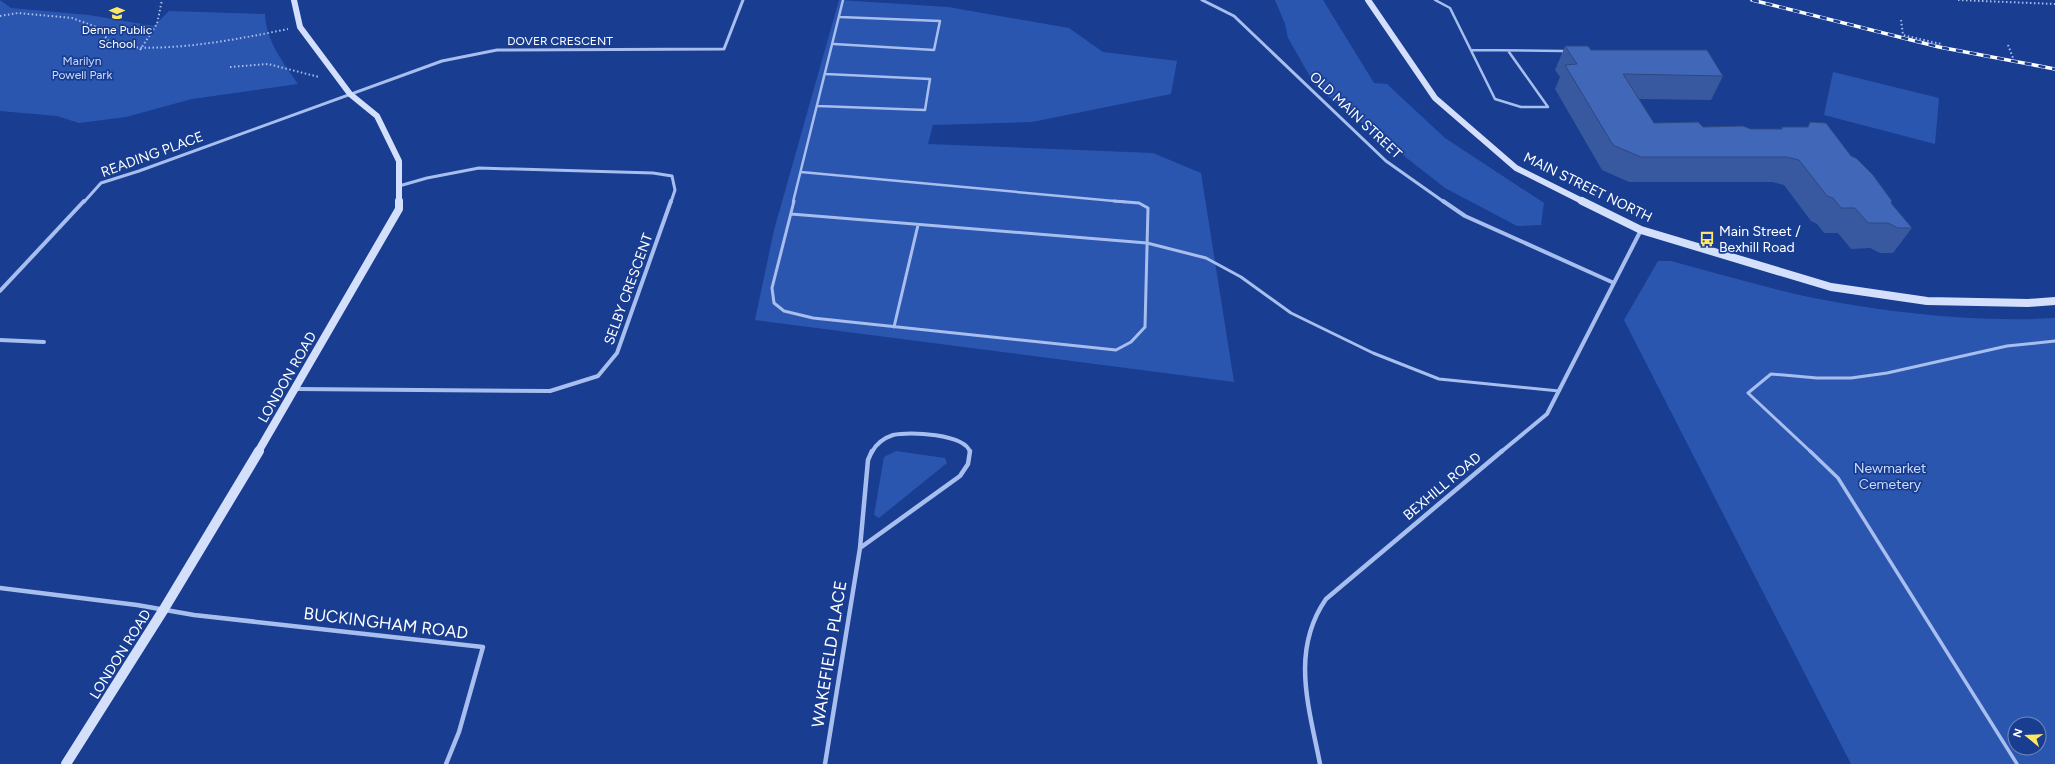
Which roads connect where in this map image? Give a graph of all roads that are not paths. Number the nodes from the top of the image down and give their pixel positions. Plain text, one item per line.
1 (294, 0) edge
2 (743, 0) edge
3 (844, 0) edge
4 (1202, 0) edge
5 (1368, 0) edge
6 (1435, 0) edge
7 (840, 17) junction
8 (834, 44) junction
9 (1471, 50) junction
10 (1509, 52) junction
11 (1567, 60) edge
12 (826, 74) junction
13 (350, 94) junction
14 (818, 106) junction
15 (801, 172) junction
16 (399, 186) junction
17 (791, 214) junction
18 (918, 225) junction
19 (1641, 230) junction
20 (1147, 243) junction
21 (1614, 283) junction
22 (0, 292) edge
23 (2055, 301) edge
24 (894, 327) junction
25 (0, 340) edge
26 (2055, 341) edge
27 (44, 342) dead end
28 (296, 388) junction
29 (1559, 391) junction
30 (860, 548) junction
31 (0, 588) edge
32 (164, 609) junction
33 (66, 764) edge
34 (446, 764) edge
35 (825, 764) edge
36 (1320, 764) edge
37 (2017, 764) edge

1 - 13 street, LONDON ROAD
2 - 13 street, DOVER CRESCENT
3 - 7 lane
4 - 21 street, OLD MAIN STREET
5 - 19 street, MAIN STREET NORTH
6 - 9 lane
7 - 8 lane
7 - 8 lane
8 - 12 lane
9 - 10 lane
9 - 10 lane
10 - 11 lane
12 - 14 lane
12 - 14 lane
13 - 16 street, LONDON ROAD
13 - 22 street, READING PLACE
14 - 15 lane
15 - 17 lane
15 - 20 lane
16 - 28 street, LONDON ROAD
16 - 28 street, SELBY CRESCENT
17 - 18 lane
17 - 24 lane
18 - 20 lane
18 - 24 lane
19 - 21 street, BEXHILL ROAD
19 - 23 street, MAIN STREET NORTH
20 - 24 lane
20 - 29 lane
21 - 29 street, BEXHILL ROAD
25 - 27 street
26 - 37 lane
28 - 32 street, LONDON ROAD
29 - 36 street, BEXHILL ROAD
30 - 30 street, WAKEFIELD PLACE
30 - 35 street, WAKEFIELD PLACE
31 - 32 street
32 - 33 street, LONDON ROAD
32 - 34 street, BUCKINGHAM ROAD

